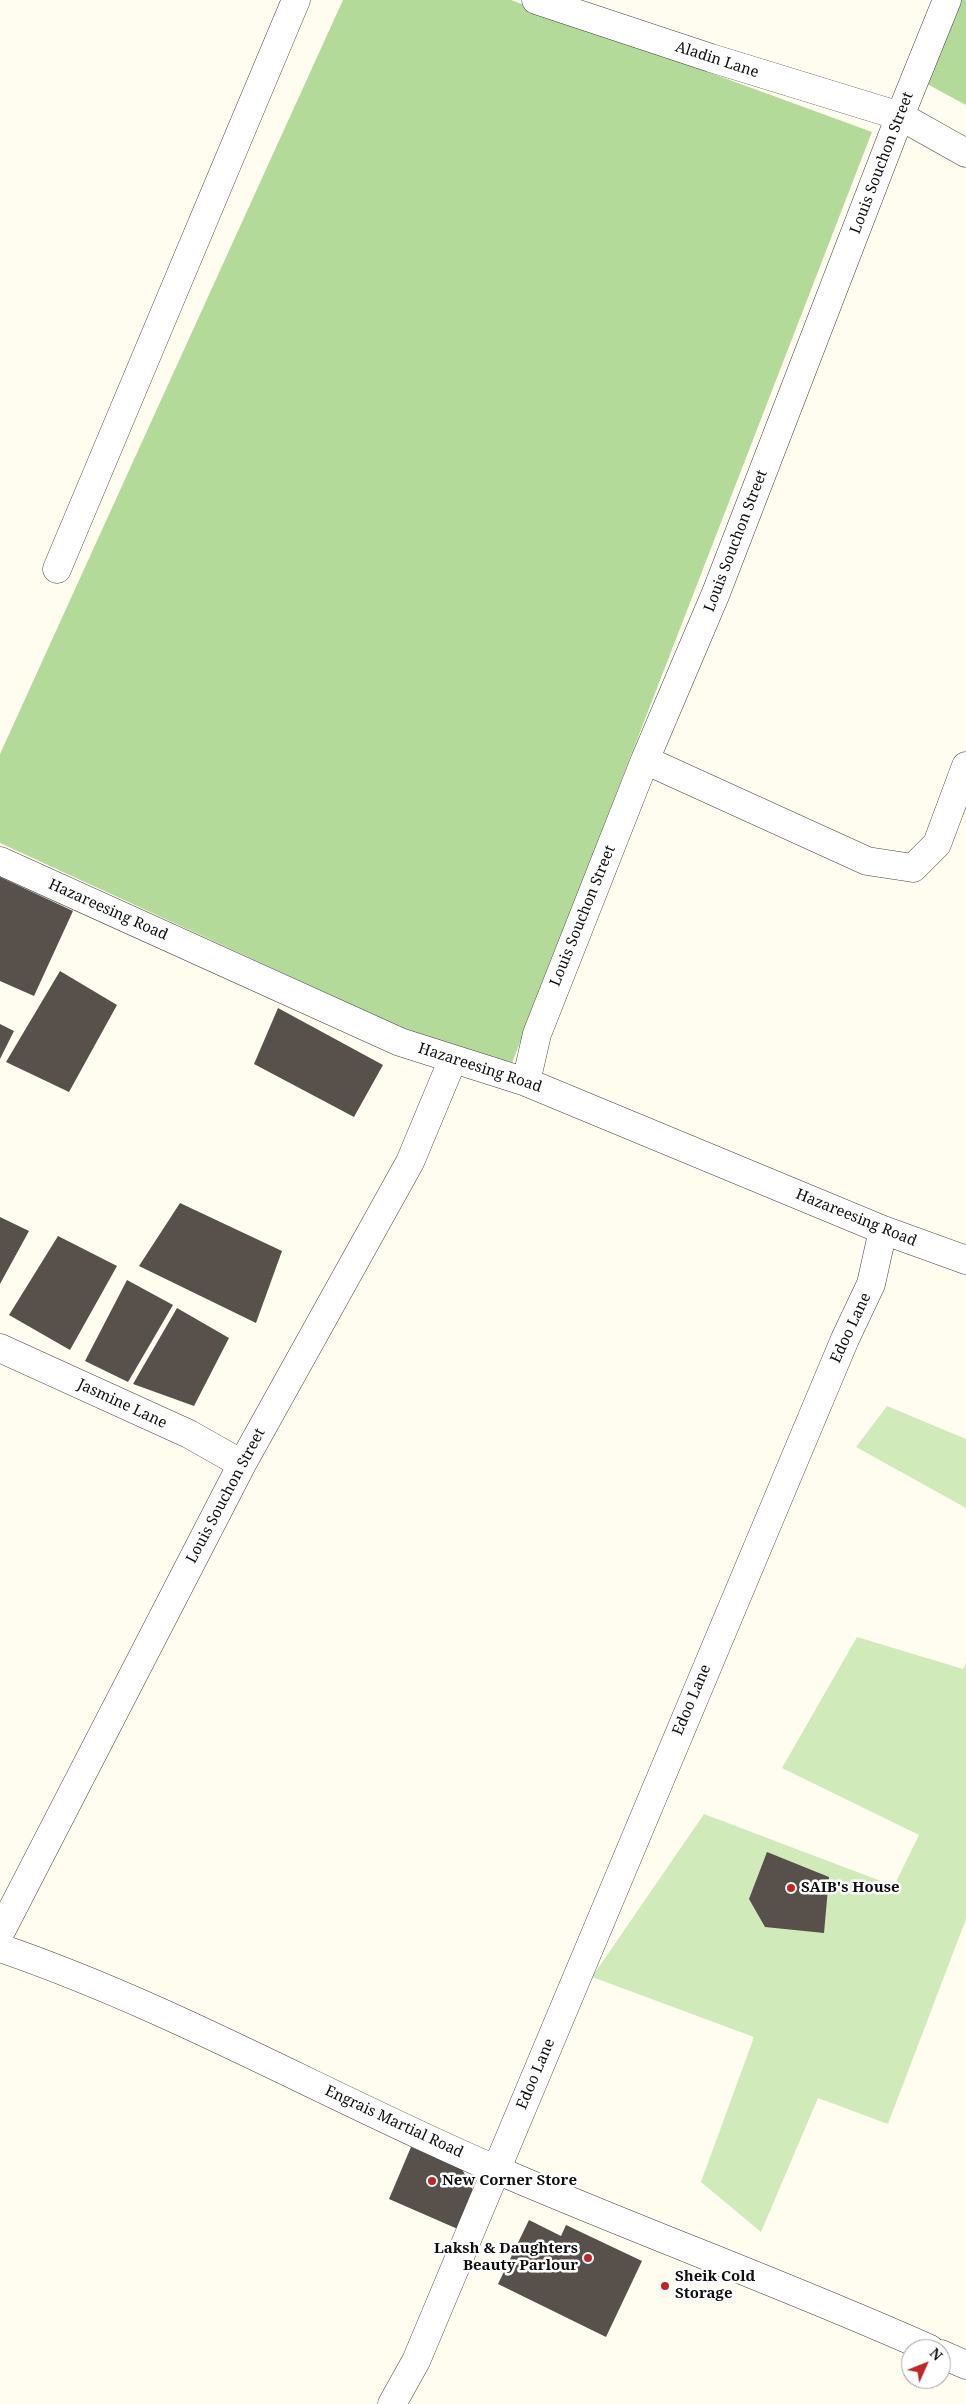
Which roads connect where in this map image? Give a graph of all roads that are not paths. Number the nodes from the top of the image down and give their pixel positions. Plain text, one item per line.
1 (296, 0) edge
2 (536, 0) edge
3 (947, 0) edge
4 (900, 116) junction
5 (966, 153) edge
6 (57, 569) dead end
7 (645, 760) junction
8 (966, 766) edge
9 (0, 861) edge
10 (453, 1059) junction
11 (526, 1082) junction
12 (883, 1230) junction
13 (966, 1260) edge
14 (0, 1348) edge
15 (242, 1464) junction
16 (0, 1933) edge
17 (0, 1948) edge
18 (496, 2170) junction
19 (906, 2339) edge
20 (951, 2358) edge
21 (966, 2365) edge
22 (392, 2404) edge

1 - 6 street
2 - 4 street, Aladin Lane
3 - 4 street, Louis Souchon Street
4 - 5 street, Aladin Lane
4 - 7 street, Louis Souchon Street
7 - 8 street
7 - 11 street, Louis Souchon Street
9 - 10 street, Hazareesing Road
10 - 11 street, Hazareesing Road
10 - 15 street, Louis Souchon Street
11 - 12 street, Hazareesing Road
12 - 13 street, Hazareesing Road
12 - 18 street, Edoo Lane
14 - 15 street, Jasmine Lane
15 - 16 street, Louis Souchon Street
17 - 18 street, Engrais Martial Road
18 - 19 street, Engrais Martial Road
18 - 22 street, Edoo Lane
20 - 21 street

